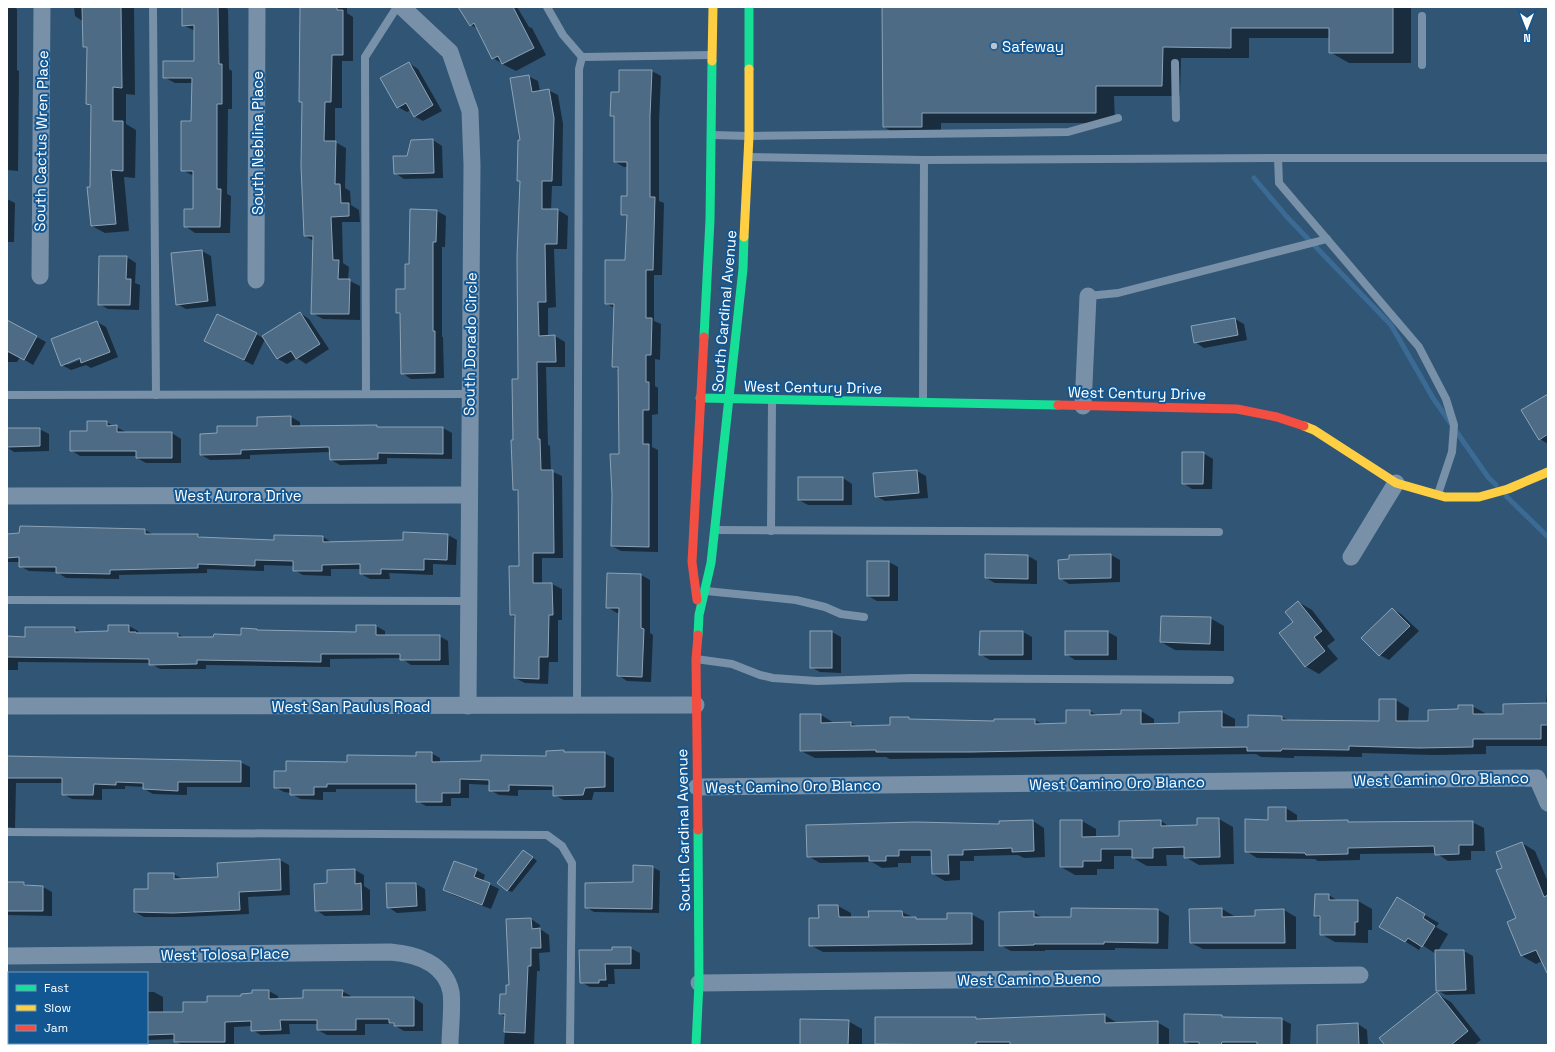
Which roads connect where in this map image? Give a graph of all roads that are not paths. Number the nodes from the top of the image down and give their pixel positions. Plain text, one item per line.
1 (42, 7) edge
2 (153, 7) edge
3 (257, 7) edge
4 (397, 7) edge
5 (402, 7) edge
6 (547, 7) edge
7 (713, 7) edge
8 (749, 7) edge
9 (1422, 16) dead end
10 (712, 55) junction
11 (582, 57) junction
12 (1175, 63) dead end
13 (1422, 65) dead end
14 (1118, 118) dead end
15 (1176, 118) dead end
16 (712, 135) junction
17 (749, 136) junction
18 (748, 157) junction
19 (1278, 158) junction
20 (1548, 158) edge
21 (924, 160) junction
22 (1327, 239) junction
23 (40, 276) dead end
24 (256, 280) dead end
25 (1088, 296) joint
26 (366, 394) junction
27 (470, 394) junction
28 (7, 395) edge
29 (156, 395) junction
30 (700, 398) junction
31 (730, 399) junction
32 (772, 400) junction
33 (923, 403) junction
34 (1083, 406) junction
35 (1548, 472) edge
36 (1396, 483) junction
37 (469, 494) junction
38 (1438, 495) junction
39 (7, 496) edge
40 (714, 530) junction
41 (771, 531) junction
42 (1219, 532) dead end
43 (1351, 557) dead end
44 (704, 590) junction
45 (7, 600) edge
46 (469, 601) junction
47 (699, 615) junction
48 (864, 617) dead end
49 (696, 659) junction
50 (1230, 680) dead end
51 (696, 705) junction
52 (7, 706) edge
53 (468, 706) junction
54 (577, 706) junction
55 (697, 788) junction
56 (1548, 803) edge
57 (7, 832) edge
58 (7, 956) edge
59 (1360, 976) dead end
60 (699, 982) junction
61 (450, 1045) edge
62 (570, 1045) edge
63 (696, 1045) edge

1 - 23 street, South Cactus Wren Place
2 - 29 lane
3 - 24 street, South Neblina Place
4 - 26 lane
5 - 27 street, South Dorado Circle
6 - 11 lane
7 - 10 main road, South Cardinal Avenue
8 - 17 main road, South Cardinal Avenue
9 - 13 lane
10 - 11 lane
10 - 16 main road, South Cardinal Avenue
11 - 54 lane
12 - 15 lane
14 - 17 lane
16 - 17 lane
16 - 30 main road, South Cardinal Avenue
17 - 18 main road, South Cardinal Avenue
18 - 21 lane
18 - 31 main road, South Cardinal Avenue
19 - 20 lane
19 - 21 lane
19 - 22 lane
21 - 33 lane
22 - 25 lane
22 - 38 lane
25 - 34 street
26 - 27 lane
26 - 29 lane
27 - 37 street, South Dorado Circle
28 - 29 lane
30 - 31 main road, West Century Drive
30 - 47 main road, South Cardinal Avenue
31 - 32 main road, West Century Drive
31 - 40 main road, South Cardinal Avenue
32 - 33 main road, West Century Drive
32 - 41 lane
33 - 34 main road, West Century Drive
34 - 36 main road, West Century Drive
35 - 38 main road, West Century Drive
36 - 38 main road, West Century Drive
36 - 43 street
37 - 39 street, West Aurora Drive
37 - 46 street, South Dorado Circle
40 - 41 lane
40 - 44 main road, South Cardinal Avenue
41 - 42 lane
44 - 47 main road, South Cardinal Avenue
44 - 48 lane
45 - 46 lane
46 - 53 street, South Dorado Circle
47 - 49 main road, South Cardinal Avenue
49 - 50 lane
49 - 51 main road, South Cardinal Avenue
51 - 54 street, West San Paulus Road
51 - 55 main road, South Cardinal Avenue
52 - 53 street, West San Paulus Road
53 - 54 street, West San Paulus Road
55 - 56 street, West Camino Oro Blanco
55 - 60 main road, South Cardinal Avenue
57 - 62 lane
58 - 61 street, West Tolosa Place
59 - 60 street, West Camino Bueno
60 - 63 main road, South Cardinal Avenue

